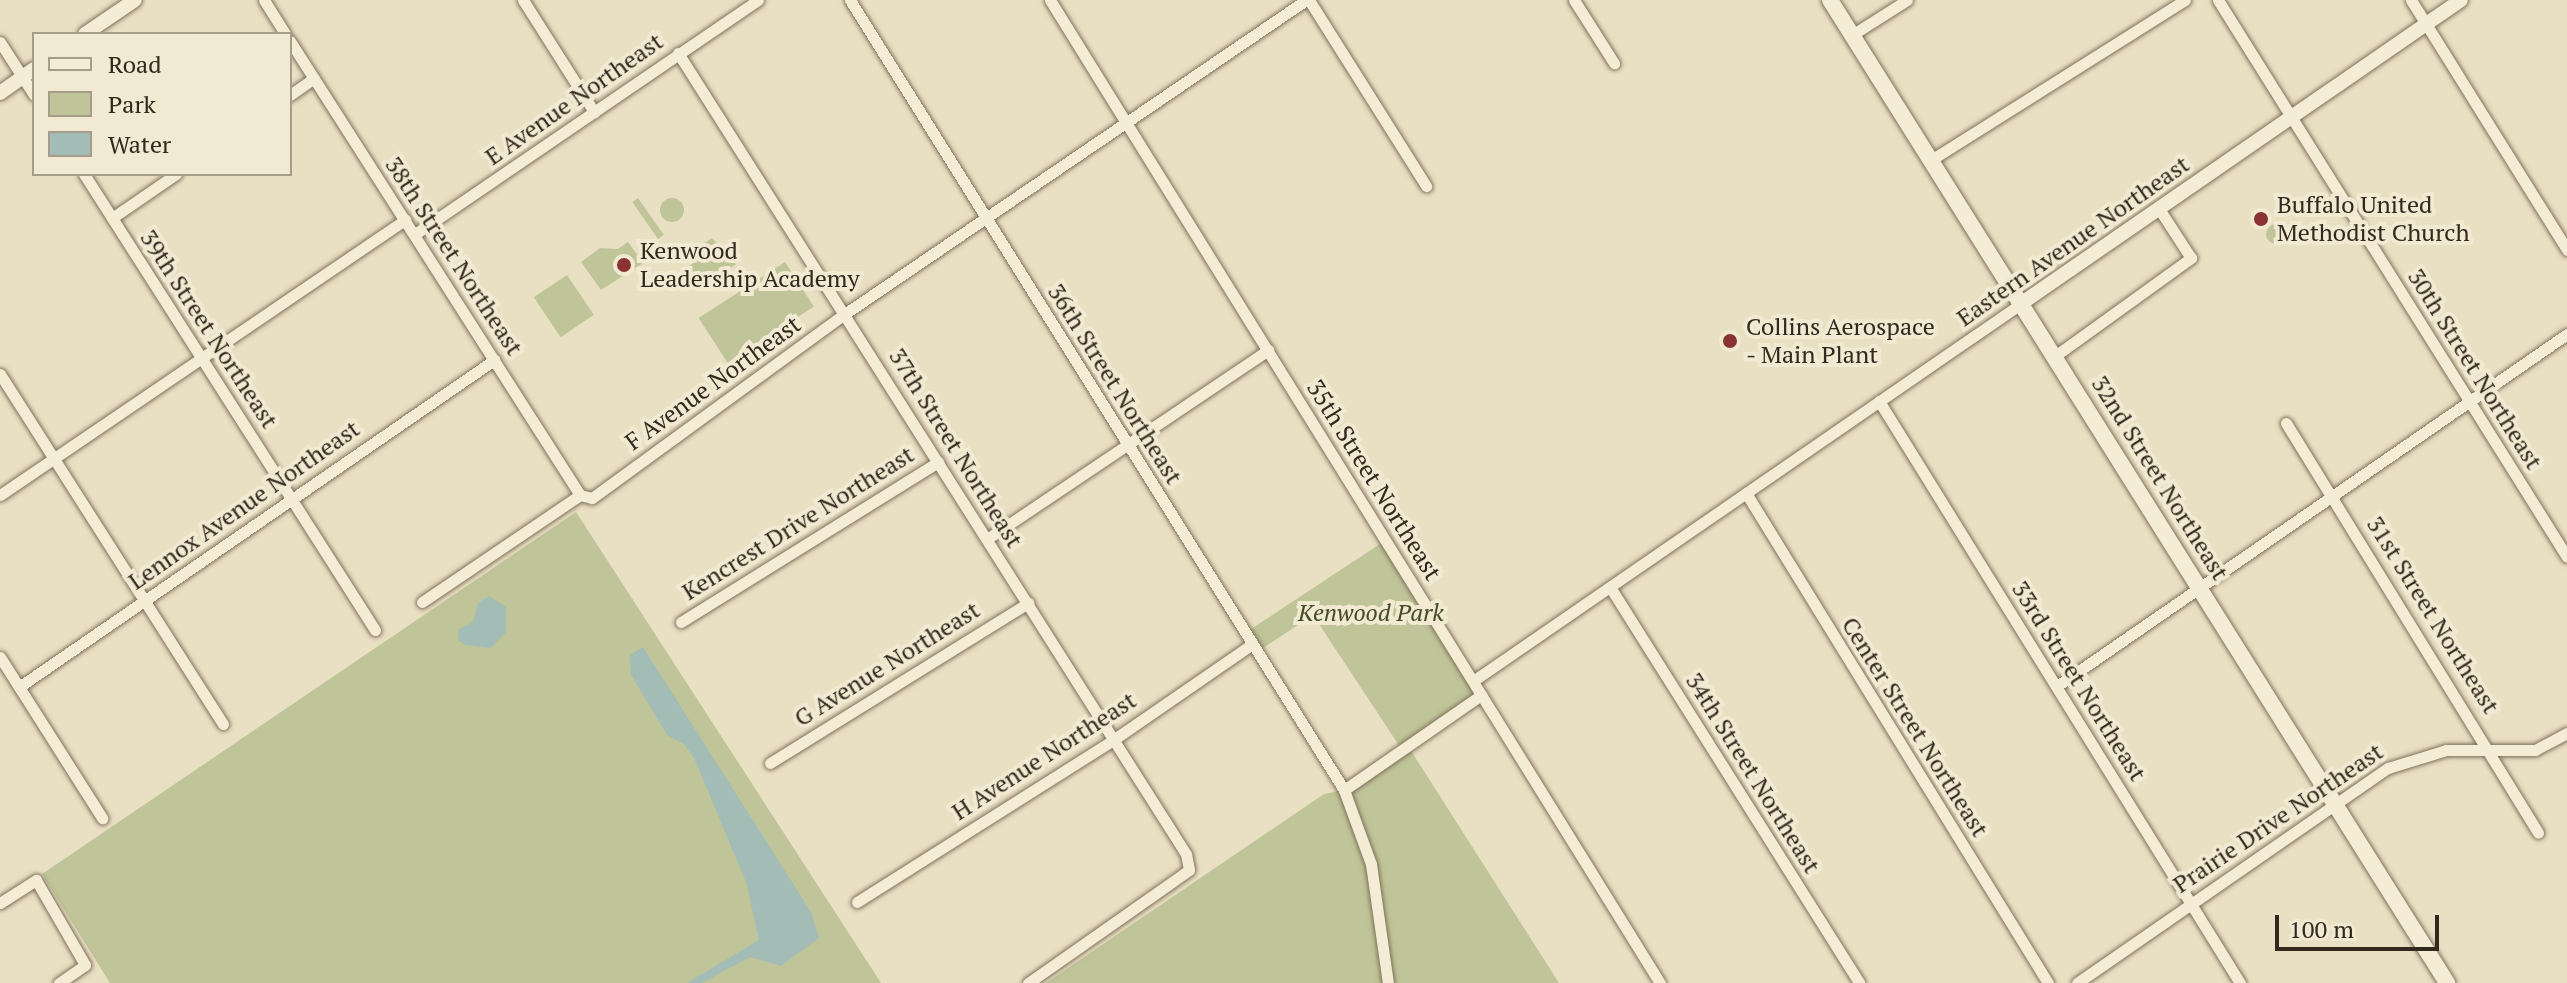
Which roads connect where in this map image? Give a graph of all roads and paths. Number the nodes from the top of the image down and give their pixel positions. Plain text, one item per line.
1 (135, 0) edge
2 (264, 0) edge
3 (523, 0) edge
4 (758, 0) edge
5 (850, 0) edge
6 (1050, 0) edge
7 (1308, 0) edge
8 (1574, 0) edge
9 (1830, 0) edge
10 (1907, 0) edge
11 (2185, 0) edge
12 (2218, 0) edge
13 (2411, 0) edge
14 (2461, 0) edge
15 (2426, 24) junction
16 (88, 32) edge
17 (284, 32) edge
18 (1852, 35) junction
19 (0, 42) edge
20 (292, 44) edge
21 (678, 53) junction
22 (1614, 63) dead end
23 (28, 73) edge
24 (314, 78) junction
25 (0, 93) edge
26 (292, 94) edge
27 (594, 112) junction
28 (2292, 117) junction
29 (1127, 122) junction
30 (1931, 160) junction
31 (85, 176) edge
32 (173, 176) edge
33 (1426, 186) dead end
34 (2159, 209) junction
35 (986, 217) junction
36 (112, 218) junction
37 (405, 220) junction
38 (415, 234) junction
39 (2567, 250) edge
40 (2022, 303) junction
41 (846, 313) junction
42 (2567, 334) edge
43 (1268, 350) junction
44 (2055, 356) junction
45 (202, 358) junction
46 (494, 360) junction
47 (0, 374) edge
48 (1879, 401) junction
49 (2470, 401) junction
50 (2286, 423) dead end
51 (1127, 445) junction
52 (54, 459) junction
53 (938, 462) junction
54 (1746, 493) junction
55 (0, 495) edge
56 (580, 495) junction
57 (2333, 497) junction
58 (291, 498) junction
59 (987, 539) junction
60 (2567, 557) edge
61 (1610, 587) junction
62 (2200, 587) junction
63 (144, 600) junction
64 (422, 602) dead end
65 (1028, 603) junction
66 (681, 622) dead end
67 (375, 630) dead end
68 (1252, 644) junction
69 (0, 657) edge
70 (1473, 681) junction
71 (2057, 686) junction
72 (19, 687) junction
73 (1481, 695) junction
74 (223, 724) dead end
75 (2567, 733) edge
76 (1113, 740) junction
77 (2492, 752) junction
78 (770, 763) dead end
79 (1344, 790) junction
80 (2334, 805) junction
81 (102, 818) dead end
82 (2538, 833) dead end
83 (857, 902) dead end
84 (0, 903) edge
85 (2190, 903) junction
86 (59, 983) edge
87 (1028, 983) edge
88 (1388, 983) edge
89 (1660, 983) edge
90 (1859, 983) edge
91 (2048, 983) edge
92 (2077, 983) edge
93 (2240, 983) edge
94 (2447, 983) edge

1 - 16 street
2 - 17 street
3 - 27 street
4 - 21 street, E Avenue Northeast
5 - 35 street, 36th Street Northeast
6 - 29 street, 35th Street Northeast
7 - 29 street, F Avenue Northeast
7 - 33 street
8 - 22 street
9 - 18 main road, 32nd Street Northeast
10 - 18 street
11 - 30 street
12 - 28 street, 30th Street Northeast
13 - 15 street
14 - 15 street, Eastern Avenue Northeast
15 - 28 street, Eastern Avenue Northeast
15 - 39 street
18 - 30 main road, 32nd Street Northeast
19 - 23 street
20 - 24 street, 38th Street Northeast
21 - 27 street, E Avenue Northeast
21 - 41 street, 37th Street Northeast
23 - 25 street
24 - 26 street
24 - 37 street, 38th Street Northeast
27 - 38 street, E Avenue Northeast
28 - 34 street, Eastern Avenue Northeast
28 - 49 street, 30th Street Northeast
29 - 35 street, F Avenue Northeast
29 - 43 street, 35th Street Northeast
30 - 40 main road, 32nd Street Northeast
31 - 36 street, 39th Street Northeast
32 - 36 street
34 - 40 street, Eastern Avenue Northeast
34 - 44 street
35 - 41 street, F Avenue Northeast
35 - 51 street, 36th Street Northeast
36 - 45 street, 39th Street Northeast
37 - 38 street, 38th Street Northeast
37 - 45 street
38 - 46 street, 38th Street Northeast
40 - 44 main road, 32nd Street Northeast
40 - 48 street, Eastern Avenue Northeast
41 - 53 street, 37th Street Northeast
41 - 56 street, F Avenue Northeast
42 - 49 street
43 - 51 street
43 - 70 street, 35th Street Northeast
44 - 62 main road, 32nd Street Northeast
45 - 52 street
45 - 58 street, 39th Street Northeast
46 - 56 street, 38th Street Northeast
46 - 58 street, Lennox Avenue Northeast
47 - 52 street
48 - 54 street, Eastern Avenue Northeast
48 - 71 street, 33rd Street Northeast
49 - 57 street
49 - 60 street, 30th Street Northeast
50 - 57 street, 31st Street Northeast
51 - 59 street
51 - 68 street, 36th Street Northeast
52 - 55 street
52 - 63 street
53 - 59 street, 37th Street Northeast
53 - 66 street, Kencrest Drive Northeast
54 - 61 street, Eastern Avenue Northeast
54 - 91 street, Center Street Northeast
56 - 64 street, F Avenue Northeast
57 - 62 street
57 - 77 street, 31st Street Northeast
58 - 63 street, Lennox Avenue Northeast
58 - 67 street, 39th Street Northeast
59 - 65 street, 37th Street Northeast
61 - 70 street, Eastern Avenue Northeast
61 - 90 street, 34th Street Northeast
62 - 71 street
62 - 80 main road, 32nd Street Northeast
63 - 72 street, Lennox Avenue Northeast
63 - 74 street
65 - 76 street, 37th Street Northeast
65 - 78 street, G Avenue Northeast
68 - 76 street, H Avenue Northeast
68 - 79 street, 36th Street Northeast
69 - 72 street
70 - 73 street, 35th Street Northeast
71 - 85 street, 33rd Street Northeast
72 - 81 street
73 - 79 street
73 - 89 street, 35th Street Northeast
75 - 77 street, Prairie Drive Northeast
76 - 83 street, H Avenue Northeast
76 - 87 street, 37th Street Northeast
77 - 80 street, Prairie Drive Northeast
77 - 82 street, 31st Street Northeast
79 - 88 street, 36th Street Northeast
80 - 85 street, Prairie Drive Northeast
80 - 94 main road, 32nd Street Northeast
84 - 86 street
85 - 92 street, Prairie Drive Northeast
85 - 93 street, 33rd Street Northeast

